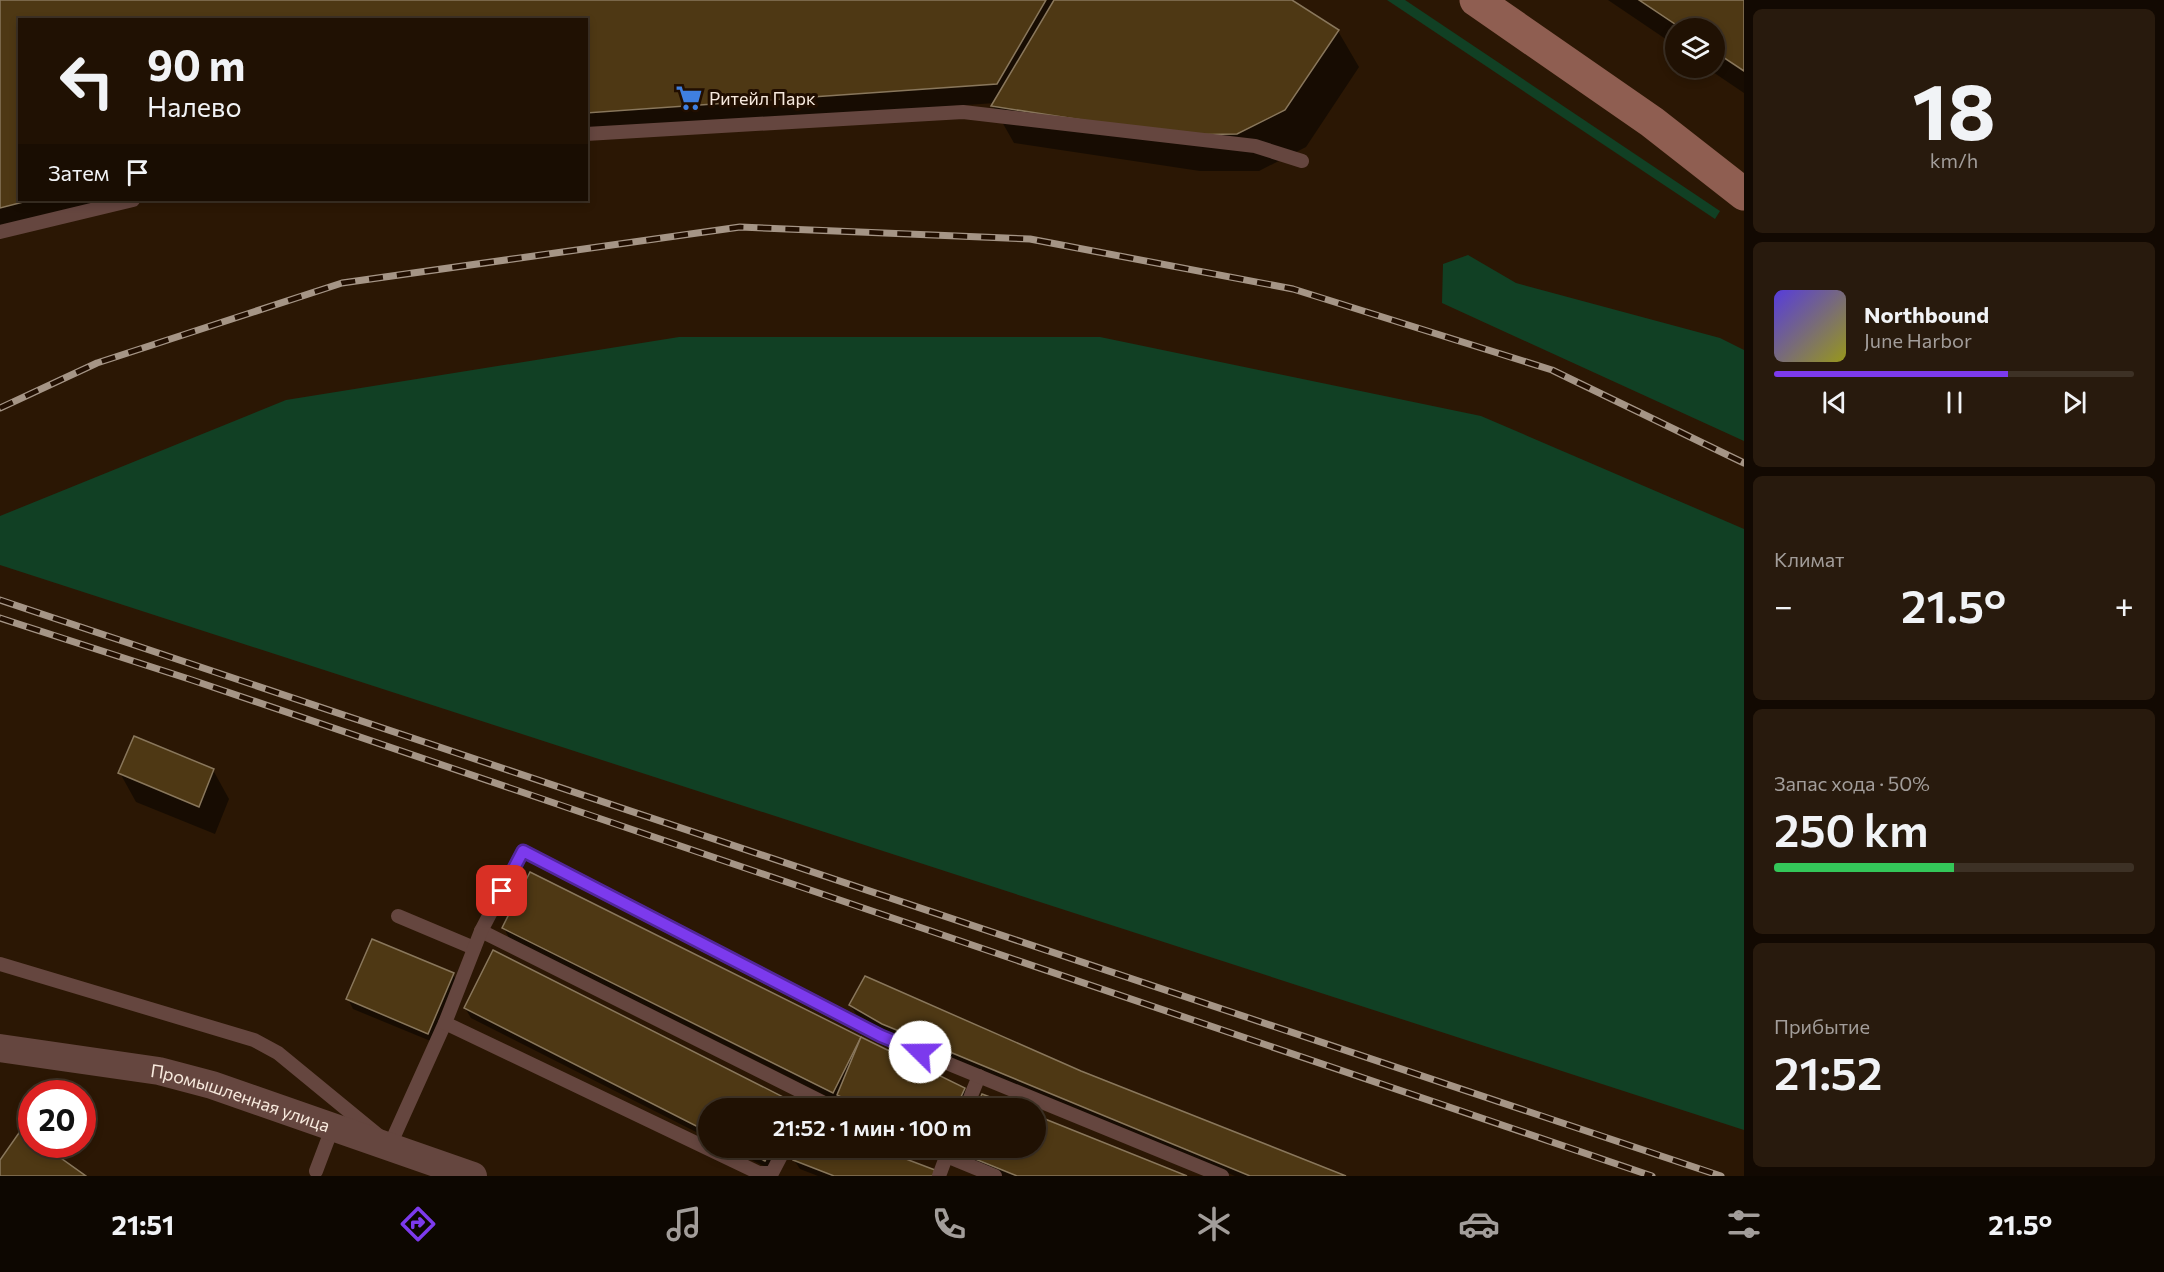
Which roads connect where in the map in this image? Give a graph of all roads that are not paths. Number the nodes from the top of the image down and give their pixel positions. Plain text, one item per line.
1 (1476, 0) edge
2 (588, 134) edge
3 (1302, 161) dead end
4 (1744, 194) edge
5 (129, 201) edge
6 (0, 232) edge
7 (398, 916) dead end
8 (481, 931) junction
9 (474, 948) junction
10 (0, 964) edge
11 (445, 1023) junction
12 (0, 1048) edge
13 (979, 1076) junction
14 (798, 1098) edge
15 (970, 1098) edge
16 (333, 1126) junction
17 (698, 1144) edge
18 (390, 1145) junction
19 (728, 1158) edge
20 (780, 1158) edge
21 (946, 1158) edge
22 (960, 1158) edge
23 (316, 1171) dead end
24 (473, 1176) edge
25 (939, 1176) edge
26 (995, 1176) edge
27 (1222, 1176) edge

1 - 4 main road
2 - 3 lane
5 - 6 lane
7 - 9 lane
8 - 9 lane
8 - 13 lane
8 - 14 lane
9 - 11 lane
10 - 18 lane
11 - 17 lane
11 - 18 lane
12 - 16 street, Промышленная улица
13 - 15 lane
13 - 27 lane
16 - 18 street, Промышленная улица
16 - 23 lane
18 - 24 street, Промышленная улица
19 - 20 lane
21 - 25 lane
22 - 26 lane

